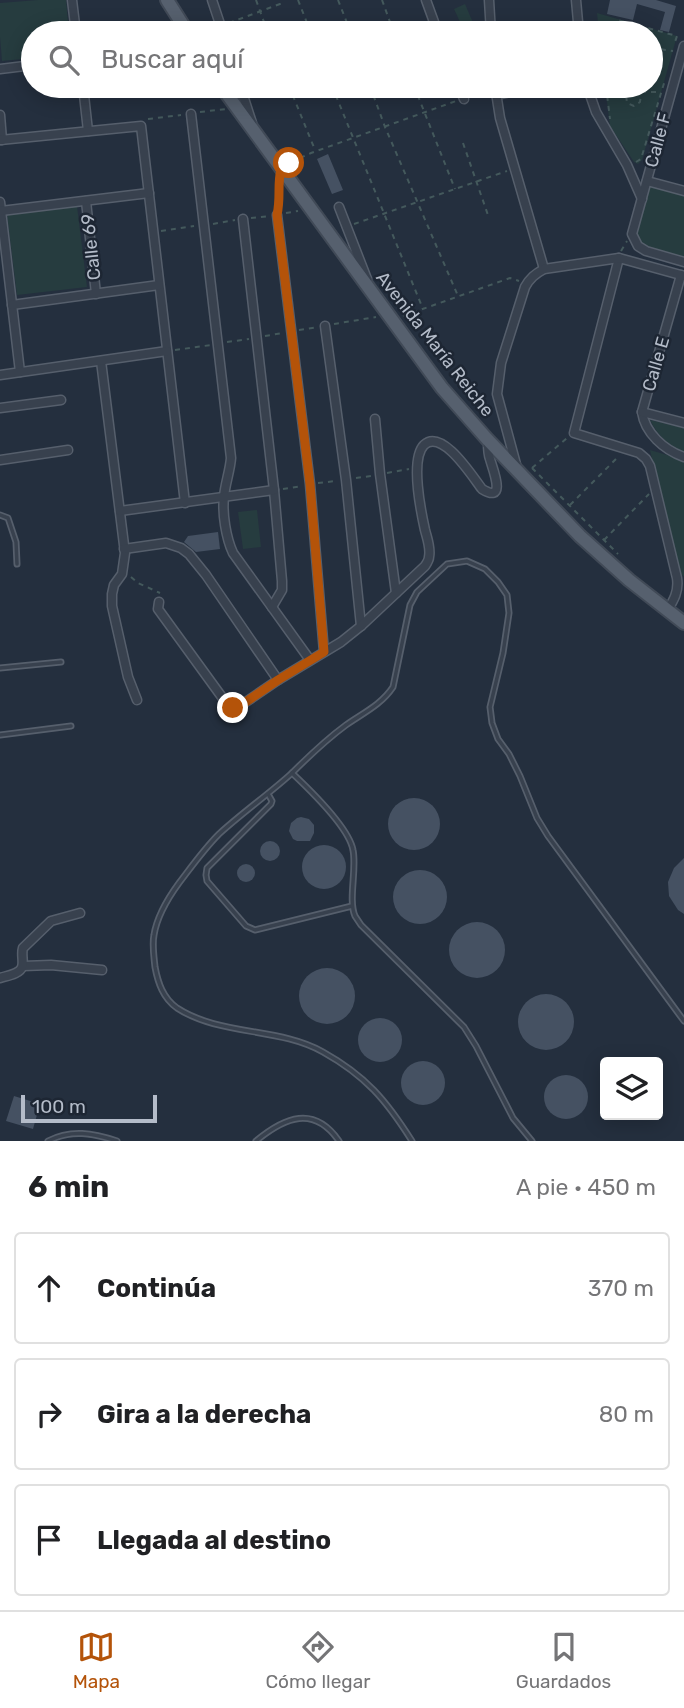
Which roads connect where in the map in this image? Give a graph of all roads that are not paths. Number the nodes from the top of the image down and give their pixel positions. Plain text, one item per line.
1 (72, 0) edge
2 (167, 0) edge
3 (212, 0) edge
4 (426, 0) edge
5 (489, 0) edge
6 (576, 0) edge
7 (75, 21) edge
8 (180, 21) edge
9 (219, 21) edge
10 (434, 21) edge
11 (490, 21) edge
12 (578, 21) edge
13 (683, 50) edge
14 (21, 66) edge
15 (0, 69) edge
16 (84, 98) edge
17 (230, 98) edge
18 (244, 98) edge
19 (496, 98) edge
20 (591, 98) edge
21 (0, 114) edge
22 (191, 114) dead end
23 (88, 131) junction
24 (256, 135) junction
25 (1, 140) edge
26 (647, 181) junction
27 (684, 191) edge
28 (149, 193) junction
29 (642, 199) junction
30 (86, 201) junction
31 (1, 207) edge
32 (339, 207) dead end
33 (277, 215) road end
34 (243, 219) road end
35 (3, 248) edge
36 (619, 258) junction
37 (684, 262) edge
38 (544, 269) junction
39 (682, 276) edge
40 (159, 285) junction
41 (96, 293) junction
42 (372, 293) junction
43 (12, 305) junction
44 (326, 326) road end
45 (167, 351) junction
46 (101, 361) junction
47 (20, 372) junction
48 (0, 375) edge
49 (61, 400) dead end
50 (0, 408) edge
51 (642, 411) junction
52 (375, 419) dead end
53 (684, 423) edge
54 (487, 439) junction
55 (68, 450) dead end
56 (684, 457) edge
57 (0, 460) edge
58 (518, 468) junction
59 (274, 490) junction
60 (223, 498) junction
61 (185, 503) junction
62 (120, 511) junction
63 (0, 515) edge
64 (124, 548) junction
65 (17, 564) dead end
66 (396, 593) junction
67 (163, 599) road end
68 (272, 607) junction
69 (667, 611) junction
70 (684, 623) edge
71 (361, 626) junction
72 (324, 652) junction
73 (310, 660) junction
74 (61, 662) dead end
75 (0, 668) edge
76 (278, 680) junction
77 (138, 700) dead end
78 (71, 726) dead end
79 (0, 735) edge
80 (292, 773) junction
81 (268, 794) junction
82 (353, 906) junction
83 (80, 913) dead end
84 (23, 967) junction
85 (102, 970) dead end
86 (0, 978) edge
87 (684, 1021) edge
88 (48, 1141) edge
89 (117, 1141) edge
90 (257, 1141) edge
91 (339, 1141) edge
92 (412, 1141) edge
93 (532, 1141) edge

1 - 7 street
2 - 8 main road
3 - 9 street
4 - 10 street
5 - 11 street
6 - 12 street
13 - 26 street, Calle F
14 - 15 street
16 - 23 street
17 - 24 main road, Avenida María Reiche
18 - 24 street
19 - 38 street
20 - 29 street
21 - 25 street
22 - 60 street
23 - 25 street
23 - 28 street
24 - 42 main road, Avenida María Reiche
26 - 27 street
26 - 29 street, Calle F
28 - 30 street
28 - 40 street
29 - 37 street, Calle F
30 - 31 street
30 - 41 street, Calle 69
31 - 35 street
32 - 42 street
33 - 72 street
34 - 59 street
35 - 43 street
36 - 38 street
36 - 39 street
36 - 69 street
38 - 58 street
39 - 51 street, Calle E
40 - 41 street
40 - 45 street
41 - 43 street
42 - 54 main road, Avenida María Reiche
43 - 47 street
44 - 71 street
45 - 46 street
45 - 61 street
46 - 47 street
46 - 62 street
47 - 48 street
49 - 50 street
51 - 53 street
51 - 56 street
52 - 66 street
54 - 58 main road, Avenida María Reiche
54 - 66 street
55 - 57 street
58 - 69 main road, Avenida María Reiche
59 - 60 street
59 - 68 street
60 - 61 street
60 - 68 street
61 - 62 street
62 - 64 street
63 - 65 lane
64 - 76 street
64 - 77 street
66 - 71 street
67 - 76 street
68 - 73 street
69 - 70 main road, Avenida María Reiche
71 - 72 street
72 - 73 street
73 - 76 street
74 - 75 lane
78 - 79 lane
80 - 81 lane
80 - 82 lane
80 - 87 lane
81 - 82 lane
81 - 92 lane
82 - 93 lane
83 - 84 street
84 - 85 street
84 - 86 street
88 - 89 lane
90 - 91 lane

